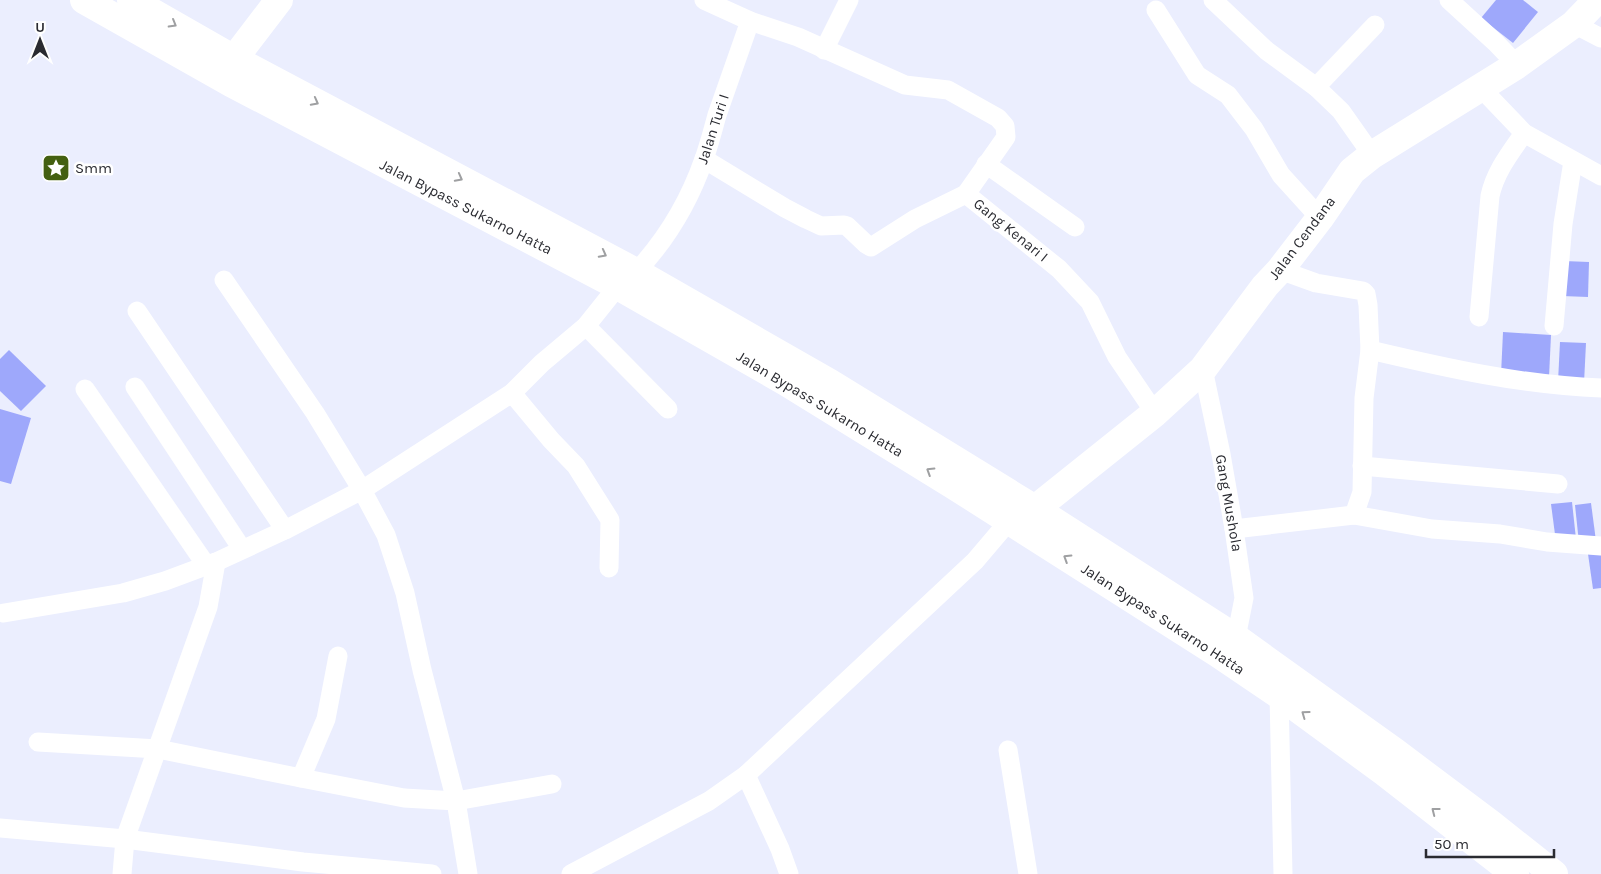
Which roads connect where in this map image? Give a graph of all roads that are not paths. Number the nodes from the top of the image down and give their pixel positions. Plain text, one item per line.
1 (84, 0) edge
2 (131, 0) edge
3 (279, 0) edge
4 (704, 0) edge
5 (849, 0) edge
6 (1213, 0) edge
7 (1449, 0) edge
8 (1597, 0) edge
9 (1156, 10) dead end
10 (750, 21) junction
11 (1574, 24) junction
12 (1375, 25) dead end
13 (1601, 38) edge
14 (824, 50) junction
15 (234, 59) junction
16 (1516, 65) junction
17 (1316, 87) junction
18 (1480, 87) junction
19 (1524, 133) junction
20 (1372, 155) junction
21 (704, 159) junction
22 (1572, 161) junction
23 (986, 164) junction
24 (1601, 176) edge
25 (966, 194) junction
26 (1320, 218) junction
27 (1075, 228) dead end
28 (1280, 270) junction
29 (627, 279) junction
30 (224, 280) dead end
31 (137, 311) dead end
32 (1480, 317) dead end
33 (586, 326) junction
34 (1554, 326) dead end
35 (1370, 350) junction
36 (1203, 369) junction
37 (135, 387) dead end
38 (1601, 388) edge
39 (85, 390) dead end
40 (512, 393) junction
41 (668, 409) dead end
42 (1155, 413) junction
43 (1362, 466) junction
44 (1558, 484) dead end
45 (362, 490) junction
46 (1035, 510) junction
47 (1354, 515) junction
48 (1009, 521) junction
49 (1234, 529) junction
50 (285, 530) junction
51 (1601, 546) edge
52 (242, 549) junction
53 (211, 564) junction
54 (609, 568) dead end
55 (4, 612) dead end
56 (1236, 638) junction
57 (338, 656) dead end
58 (1279, 695) junction
59 (38, 742) dead end
60 (158, 749) junction
61 (1008, 750) dead end
62 (746, 774) junction
63 (301, 778) junction
64 (552, 784) dead end
65 (456, 801) junction
66 (0, 828) edge
67 (125, 840) junction
68 (122, 874) edge
69 (432, 874) edge
70 (468, 874) edge
71 (571, 874) edge
72 (789, 874) edge
73 (1028, 874) edge
74 (1283, 874) edge
75 (1515, 874) edge
76 (1554, 874) edge

1 - 29 main road, Jalan Bypass Sukarno Hatta
2 -> 15 main road, Jalan Bypass Sukarno Hatta
3 - 15 main road
4 - 10 street
5 - 14 street
6 - 17 street
7 - 16 street
8 - 11 main road, Jalan Cendana
9 - 26 street
10 - 14 street, Gang Kenari I
10 - 21 street, Jalan Turi I
11 - 13 street
11 - 16 main road, Jalan Cendana
12 - 17 street
14 - 23 street, Gang Kenari I
15 -> 29 main road, Jalan Bypass Sukarno Hatta
16 - 18 main road, Jalan Cendana
17 - 20 street
18 - 19 street
18 - 20 main road, Jalan Cendana
19 - 22 street
19 - 32 street
20 - 26 main road, Jalan Cendana
21 - 25 street
21 - 29 street, Jalan Turi I
22 - 24 street
22 - 34 street
23 - 25 street, Gang Kenari I
23 - 27 street
25 - 42 street, Gang Kenari I
26 - 28 main road, Jalan Cendana
28 - 35 street
28 - 36 main road, Jalan Cendana
29 - 33 street, Jalan Turi I
29 - 46 main road, Jalan Bypass Sukarno Hatta
48 -> 29 main road, Jalan Bypass Sukarno Hatta
30 - 45 street
31 - 50 street
33 - 40 street, Jalan Turi I
33 - 41 street
35 - 38 street
35 - 43 street
36 - 42 main road, Jalan Cendana
36 - 49 street, Gang Mushola
37 - 52 street
39 - 53 street
40 - 45 street, Jalan Turi I
40 - 54 street
42 - 46 main road, Jalan Cendana
43 - 44 street
43 - 47 street
45 - 50 street, Jalan Turi I
45 - 65 street
46 - 56 main road, Jalan Bypass Sukarno Hatta
47 - 49 street
47 - 51 street
58 -> 48 main road, Jalan Bypass Sukarno Hatta
48 - 62 street
49 - 56 street, Gang Mushola
50 - 52 street, Jalan Turi I
52 - 53 street, Jalan Turi I
53 - 55 street, Jalan Turi I
53 - 60 street
56 - 76 main road, Jalan Bypass Sukarno Hatta
57 - 63 street
58 - 74 street
75 -> 58 main road, Jalan Bypass Sukarno Hatta
59 - 60 street
60 - 63 street
60 - 67 street
61 - 73 street
62 - 71 street
62 - 72 street
63 - 65 street
64 - 65 street
65 - 70 street
66 - 67 street
67 - 68 street
67 - 69 street

